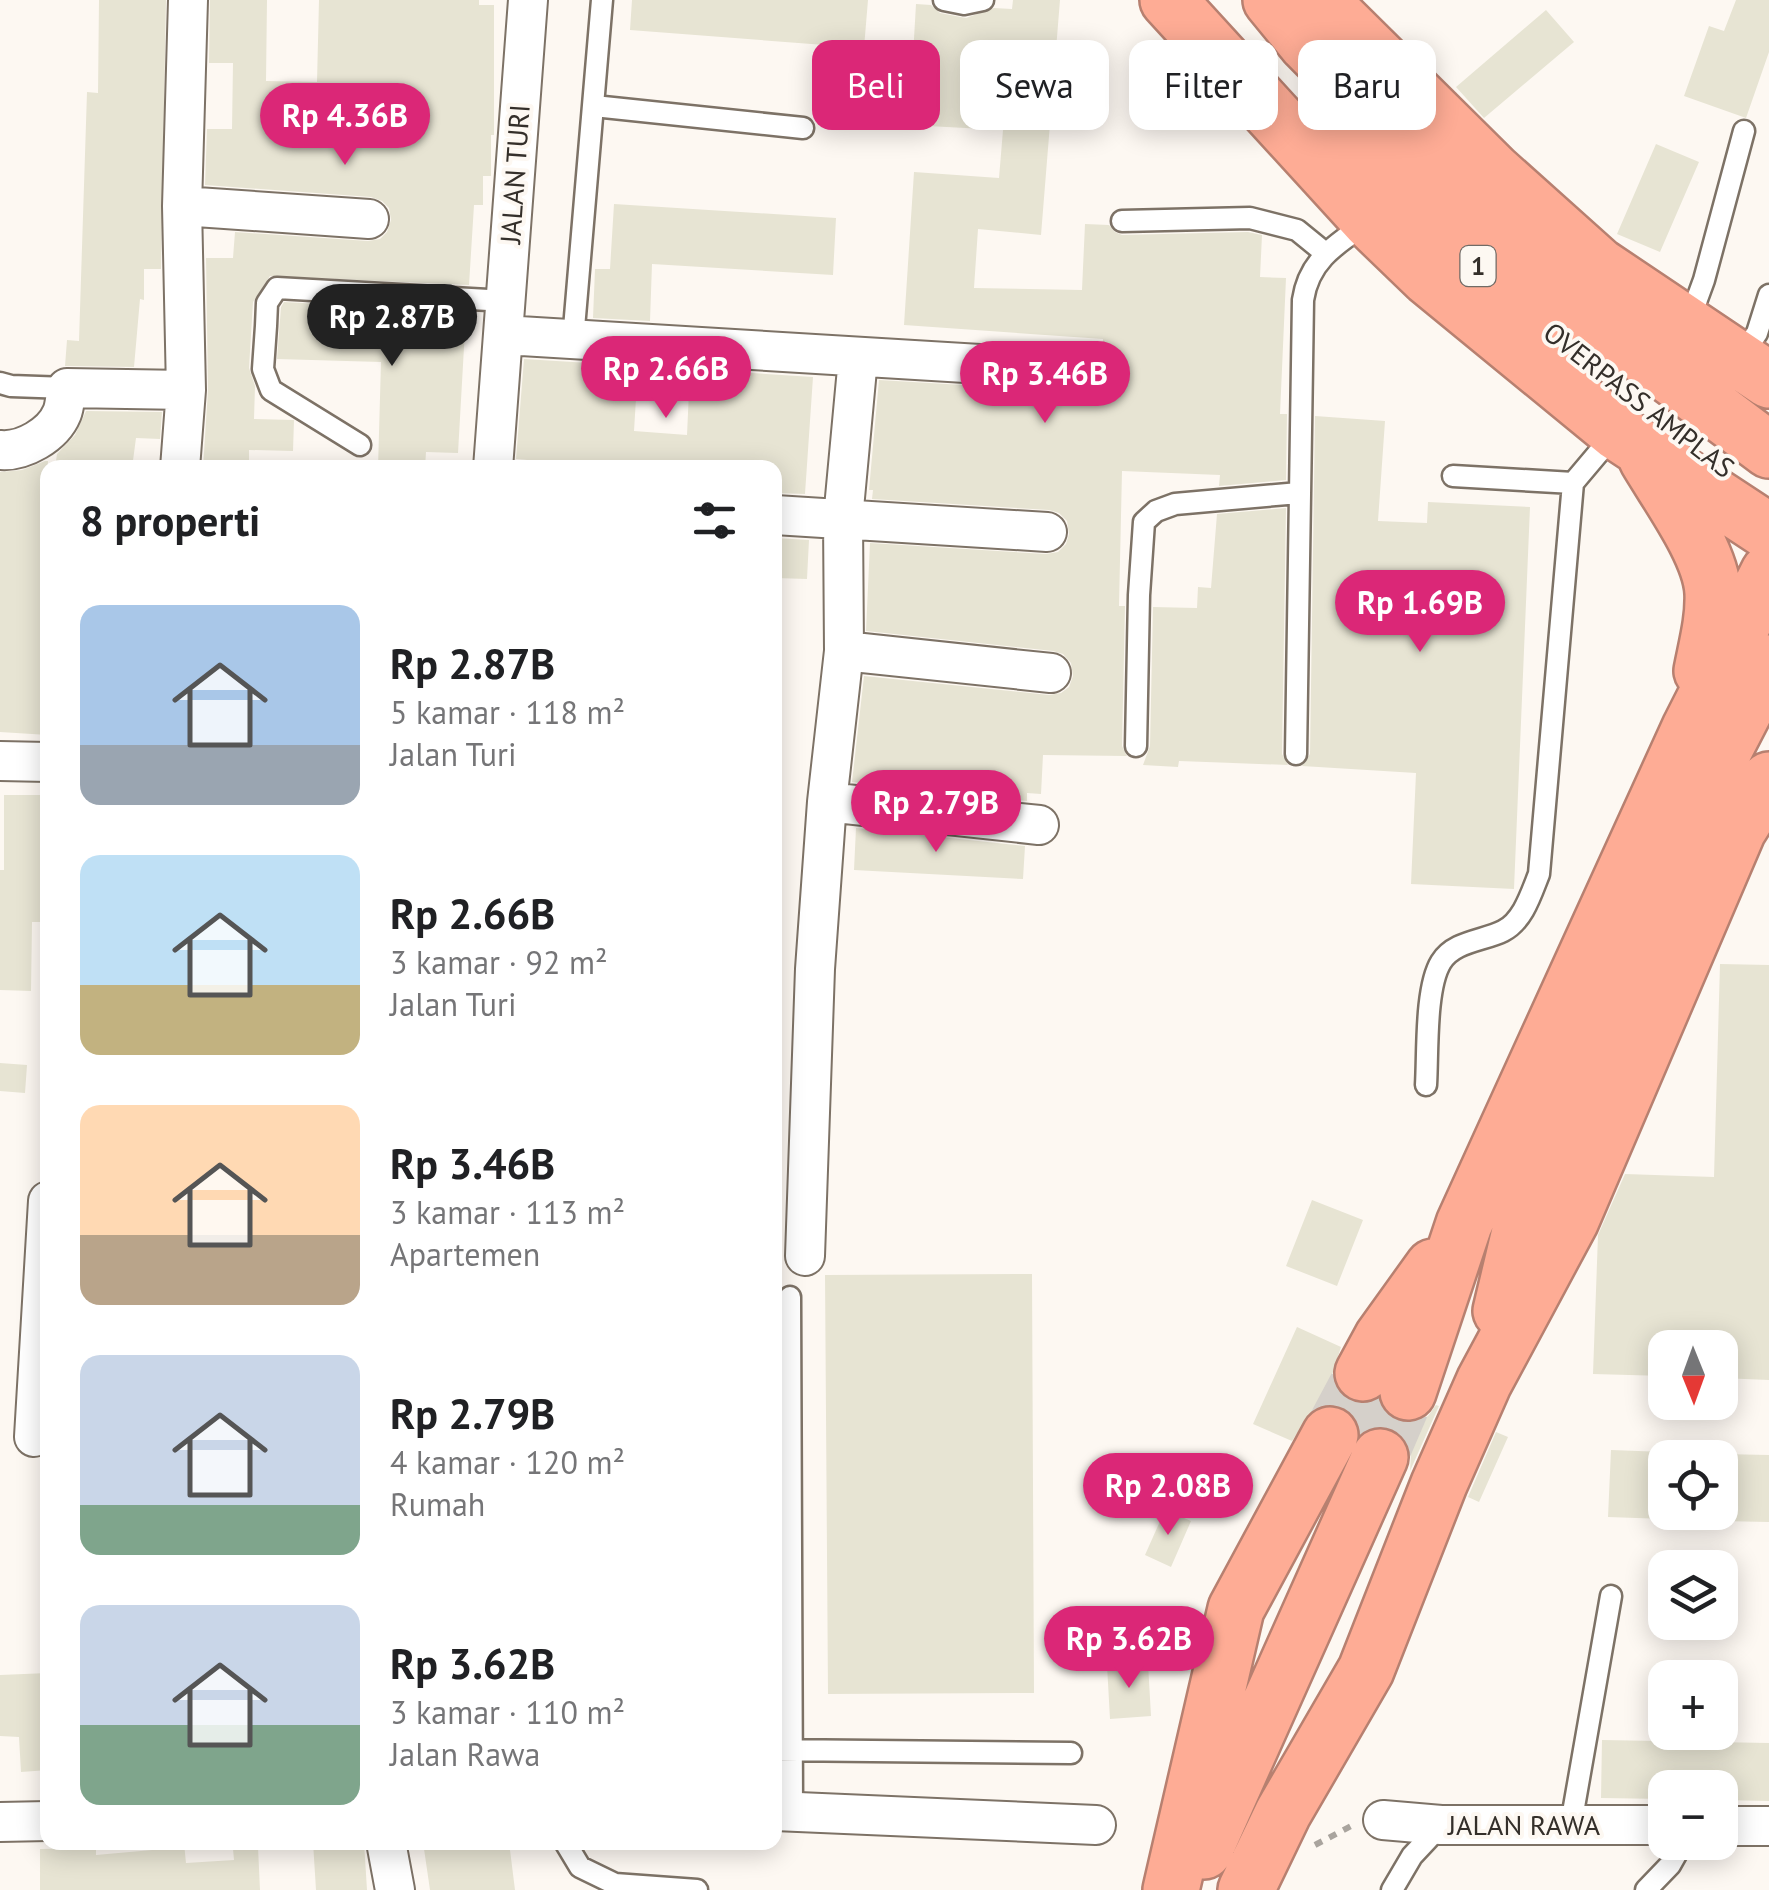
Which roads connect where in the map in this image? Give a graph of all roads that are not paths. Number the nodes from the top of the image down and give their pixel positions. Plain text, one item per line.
1 (188, 0) edge
2 (528, 0) edge
3 (602, 0) edge
4 (944, 0) edge
5 (983, 0) edge
6 (1168, 0) edge
7 (1218, 0) edge
8 (1270, 0) edge
9 (1320, 0) edge
10 (594, 106) junction
11 (802, 128) dead end
12 (1744, 131) dead end
13 (182, 206) junction
14 (369, 219) dead end
15 (1370, 220) junction
16 (1122, 221) dead end
17 (1324, 252) junction
18 (1769, 295) edge
19 (506, 318) junction
20 (1688, 326) junction
21 (573, 340) junction
22 (858, 358) junction
23 (1030, 367) dead end
24 (1753, 371) edge
25 (0, 383) edge
26 (67, 388) junction
27 (186, 390) junction
28 (1630, 442) junction
29 (360, 445) dead end
30 (0, 450) edge
31 (1769, 450) edge
32 (181, 460) edge
33 (494, 460) edge
34 (1453, 476) dead end
35 (1574, 483) junction
36 (1299, 493) junction
37 (1769, 499) edge
38 (782, 515) edge
39 (843, 519) junction
40 (1047, 532) dead end
41 (1769, 532) edge
42 (1769, 572) edge
43 (844, 651) junction
44 (1769, 663) edge
45 (1052, 674) dead end
46 (1769, 703) edge
47 (1690, 728) junction
48 (1136, 746) dead end
49 (1296, 754) dead end
50 (0, 761) edge
51 (40, 762) edge
52 (1769, 780) edge
53 (827, 802) junction
54 (1695, 806) junction
55 (1039, 825) dead end
56 (1426, 1085) dead end
57 (791, 1186) edge
58 (805, 1256) dead end
59 (790, 1297) dead end
60 (40, 1336) edge
61 (1386, 1382) tunnel mouth
62 (1484, 1382) junction
63 (1330, 1435) tunnel mouth
64 (34, 1437) dead end
65 (1380, 1457) tunnel mouth
66 (1611, 1596) dead end
67 (784, 1750) edge
68 (1071, 1753) dead end
69 (784, 1811) edge
70 (1384, 1820) road end
71 (40, 1821) edge
72 (0, 1822) edge
73 (1096, 1824) dead end
74 (1571, 1824) junction
75 (1648, 1825) edge
76 (1442, 1826) junction
77 (1738, 1826) edge
78 (1769, 1826) edge
79 (388, 1850) edge
80 (570, 1850) edge
81 (1673, 1860) edge
82 (395, 1890) edge
83 (696, 1890) edge
84 (1170, 1890) edge
85 (1186, 1890) edge
86 (1246, 1890) edge
87 (1392, 1890) edge
88 (1646, 1890) edge

1 - 13 street
2 - 19 street, JALAN TURI
3 - 10 lane
4 - 5 lane
6 - 15 highway
7 - 37 highway, OVERPASS AMPLAS / 1
8 - 31 highway, OVERPASS AMPLAS / 1
9 - 20 highway
10 - 11 lane
10 - 21 lane
12 - 20 lane
13 - 14 street
13 - 27 street
15 - 17 lane
15 - 28 highway
16 - 17 lane
17 - 36 lane
18 - 24 lane
19 - 21 street
19 - 29 lane
19 - 33 street, JALAN TURI
20 - 24 highway
21 - 22 street
22 - 23 street
22 - 39 street
25 - 26 lane
26 - 27 street
26 - 30 street
27 - 32 street
28 - 35 lane
28 - 41 highway
28 - 47 highway
34 - 35 lane
35 - 56 lane
36 - 48 lane
36 - 49 lane
38 - 39 street
39 - 40 street
39 - 43 street
42 - 47 highway
43 - 45 street
43 - 53 street
44 - 54 highway
46 - 54 highway
47 - 61 highway
50 - 51 street
52 - 62 highway
53 - 55 street
53 - 57 street
54 - 62 highway
57 - 58 street
59 - 67 lane
60 - 64 street
62 - 86 highway
63 - 84 highway
65 - 85 highway
66 - 74 lane
67 - 68 lane
67 - 69 lane
69 - 73 street
70 - 76 street, JALAN RAWA
71 - 72 street
74 - 75 street, JALAN RAWA
74 - 76 street, JALAN RAWA
76 - 87 lane
77 - 78 street
79 - 82 street
80 - 83 lane
81 - 88 lane

